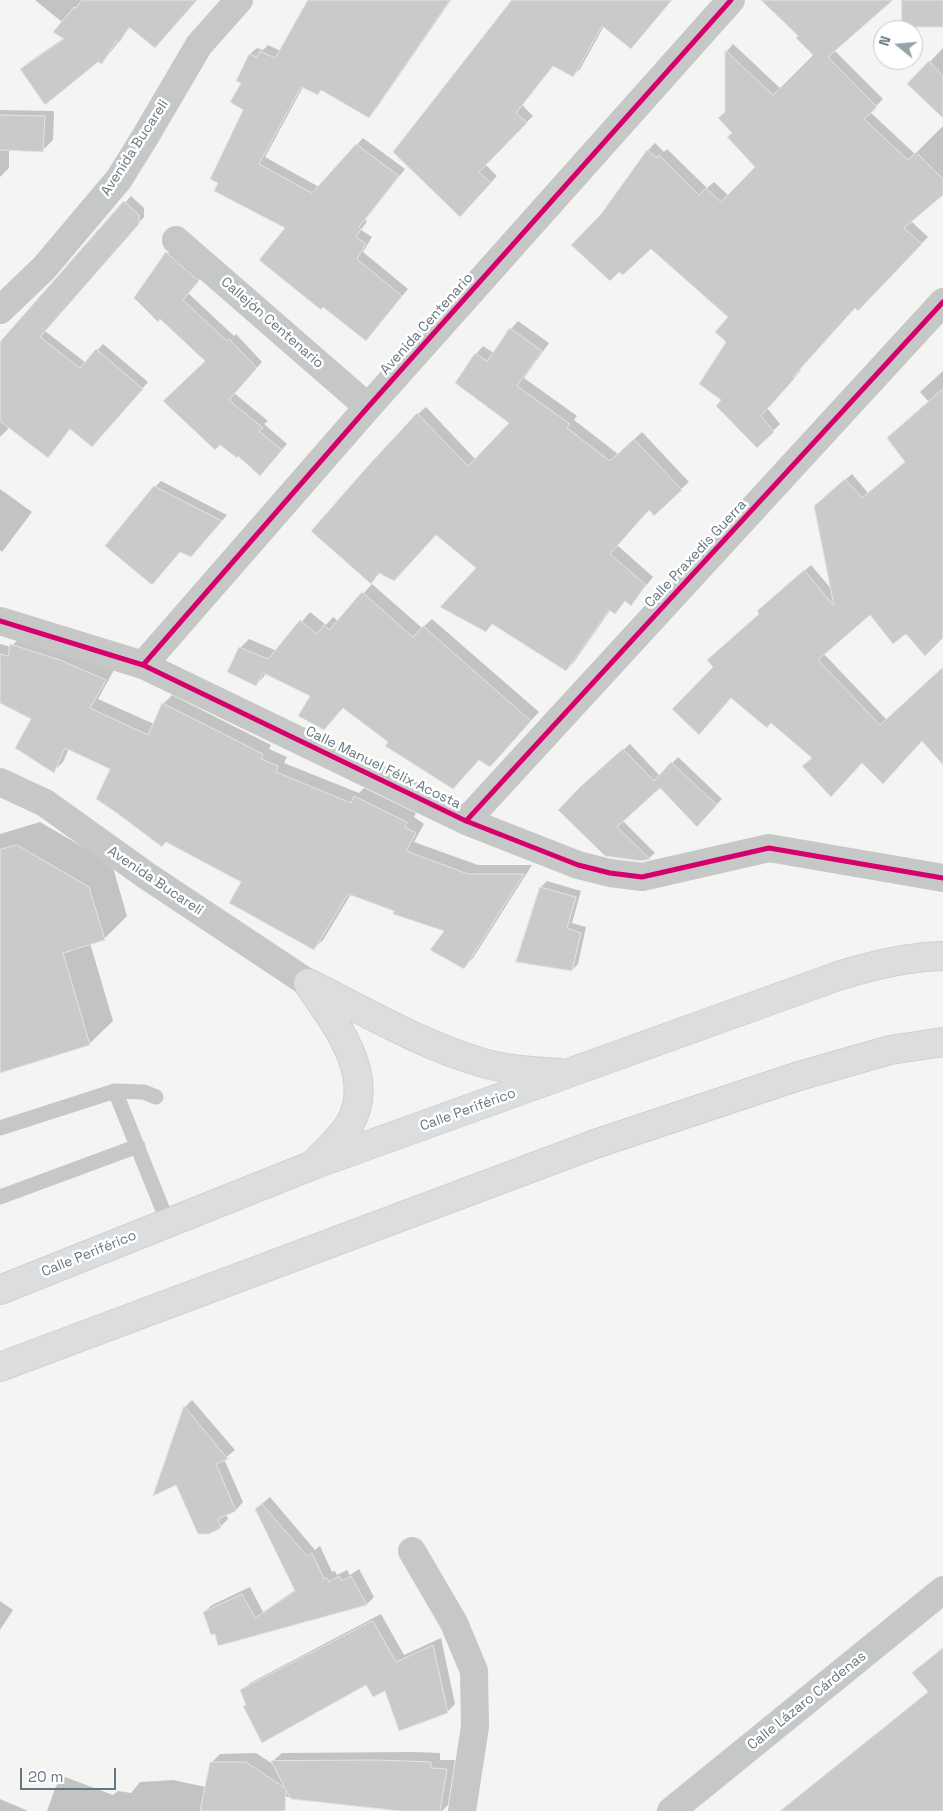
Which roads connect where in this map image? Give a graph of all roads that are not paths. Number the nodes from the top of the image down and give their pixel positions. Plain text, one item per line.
1 (239, 0) edge
2 (731, 0) edge
3 (176, 240) dead end
4 (943, 302) edge
5 (0, 310) edge
6 (368, 407) junction
7 (0, 621) edge
8 (143, 665) junction
9 (0, 782) edge
10 (466, 822) junction
11 (943, 878) edge
12 (943, 956) edge
13 (308, 983) junction
14 (943, 1042) edge
15 (569, 1074) junction
16 (115, 1091) junction
17 (156, 1097) dead end
18 (0, 1128) edge
19 (138, 1146) junction
20 (313, 1165) junction
21 (0, 1197) edge
22 (168, 1223) junction
23 (0, 1290) edge
24 (0, 1367) edge
25 (412, 1551) dead end
26 (943, 1590) edge
27 (462, 1811) edge
28 (671, 1811) edge

1 - 5 street, Avenida Bucareli
2 - 6 street, Avenida Centenario
3 - 6 street, Callejón Centenario
4 - 10 street, Calle Praxedis Guerra
6 - 8 street, Avenida Centenario
7 - 8 street, Calle Manuel Félix Acosta
8 - 10 street, Calle Manuel Félix Acosta
9 - 13 street, Avenida Bucareli
10 - 11 street, Calle Manuel Félix Acosta
12 - 15 highway, Calle Periférico
13 - 15 highway
13 - 20 highway
14 - 24 highway
15 - 20 highway, Calle Periférico
16 - 17 lane
16 - 18 lane
16 - 19 lane
19 - 21 lane
19 - 22 lane
20 - 22 highway, Calle Periférico
22 - 23 highway, Calle Periférico
25 - 27 street
26 - 28 street, Calle Lázaro Cárdenas

